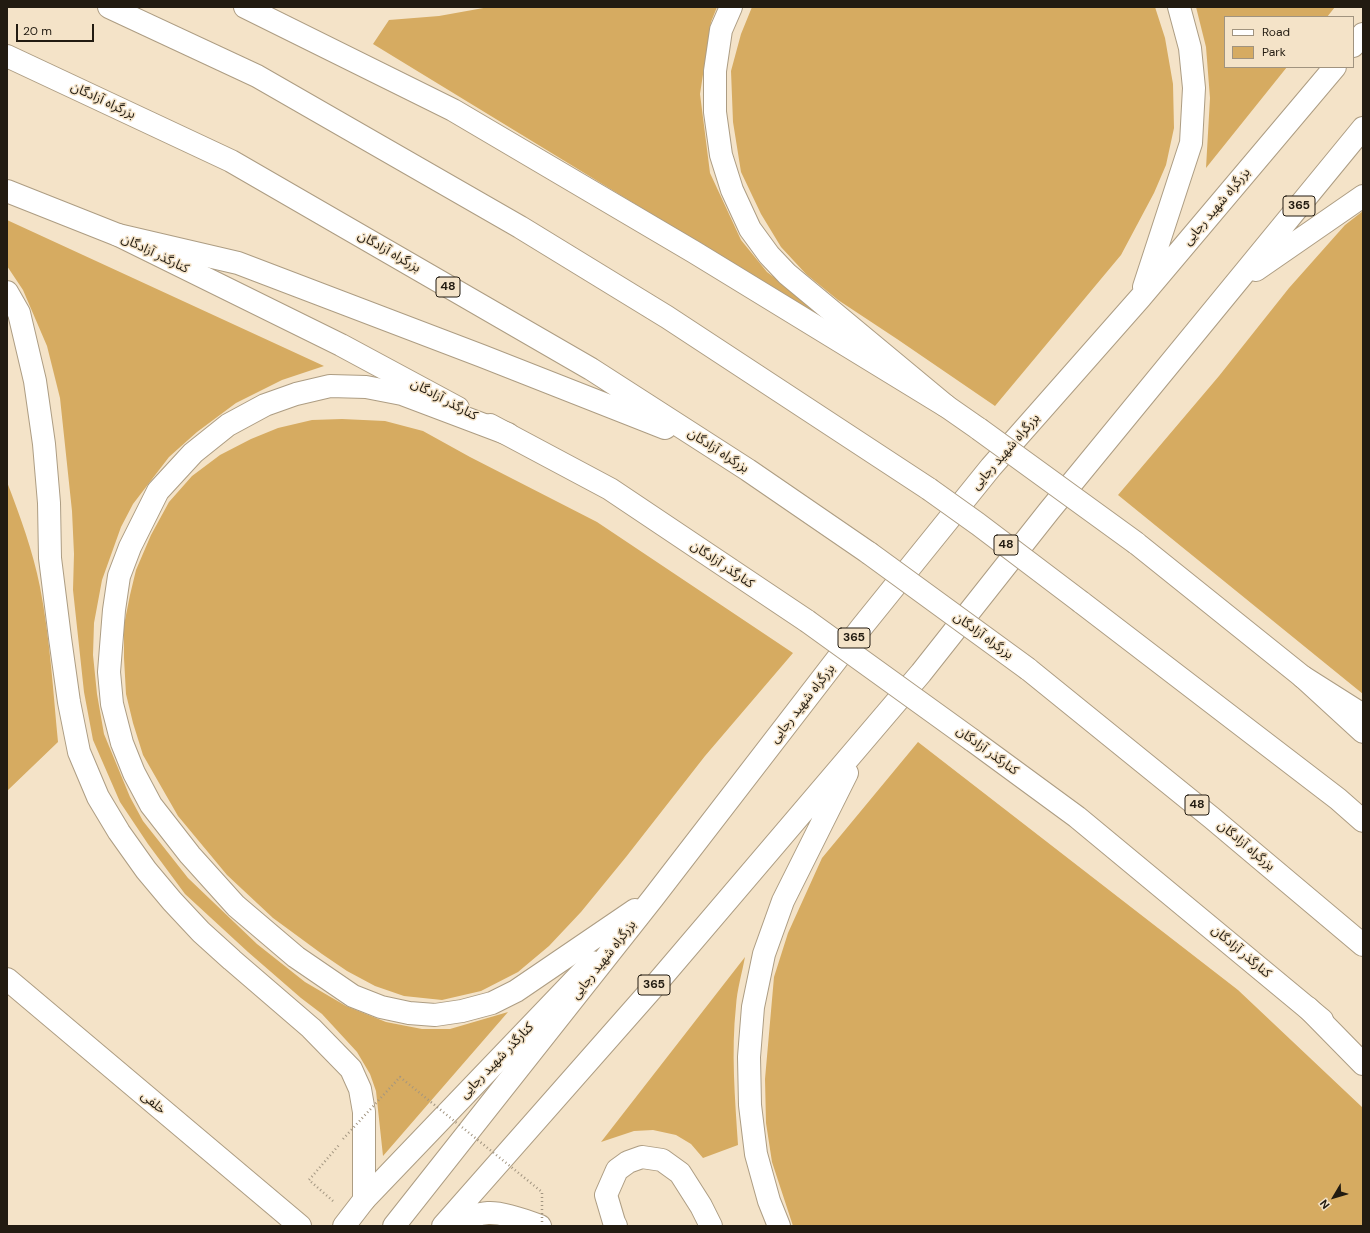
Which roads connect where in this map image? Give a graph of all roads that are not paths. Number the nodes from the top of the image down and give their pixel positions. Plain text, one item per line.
1 (109, 7) edge
2 (245, 7) edge
3 (731, 7) edge
4 (1179, 7) edge
5 (1363, 34) edge
6 (1354, 45) edge
7 (7, 56) edge
8 (1334, 68) edge
9 (1363, 128) edge
10 (7, 191) edge
11 (1363, 196) edge
12 (118, 235) junction
13 (1235, 285) junction
14 (7, 292) edge
15 (1141, 297) junction
16 (946, 406) junction
17 (508, 434) junction
18 (709, 445) junction
19 (1303, 677) junction
20 (1363, 715) edge
21 (1363, 732) edge
22 (863, 742) junction
23 (1363, 821) edge
24 (653, 898) junction
25 (1363, 945) edge
26 (7, 980) edge
27 (1308, 1008) junction
28 (1363, 1056) edge
29 (1363, 1064) edge
30 (364, 1200) junction
31 (347, 1221) edge
32 (300, 1226) edge
33 (394, 1226) edge
34 (443, 1226) edge
35 (450, 1226) edge
36 (536, 1226) edge
37 (616, 1226) edge
38 (711, 1226) edge
39 (778, 1226) edge

1 - 23 main road, 48, bridge
2 - 16 main road
3 - 16 main road
4 - 15 main road
5 - 6 main road
7 - 18 main road, بزرگراه آزادگان / 48
8 - 15 main road, بزرگراه شهید رجایی / 365
9 - 13 main road, 365
10 - 12 main road, کنارگذر آزادگان
11 - 13 main road
12 - 17 main road, کنارگذر آزادگان
12 - 18 main road
13 - 22 main road, 365
14 - 30 main road
15 - 24 main road, بزرگراه شهید رجایی / 365
16 - 19 main road, bridge
17 - 24 main road
17 - 27 main road, کنارگذر آزادگان, bridge
18 - 25 main road, بزرگراه آزادگان / 48, bridge
19 - 20 main road
19 - 21 main road
22 - 34 main road, 365
22 - 39 main road
24 - 30 main road, کنارگذر شهید رجایی
24 - 33 main road, بزرگراه شهید رجایی / 365
26 - 32 main road, خلفی
27 - 28 main road, کنارگذر آزادگان
27 - 29 main road
30 - 31 main road, کنارگذر شهید رجایی
35 - 36 main road
37 - 38 main road

